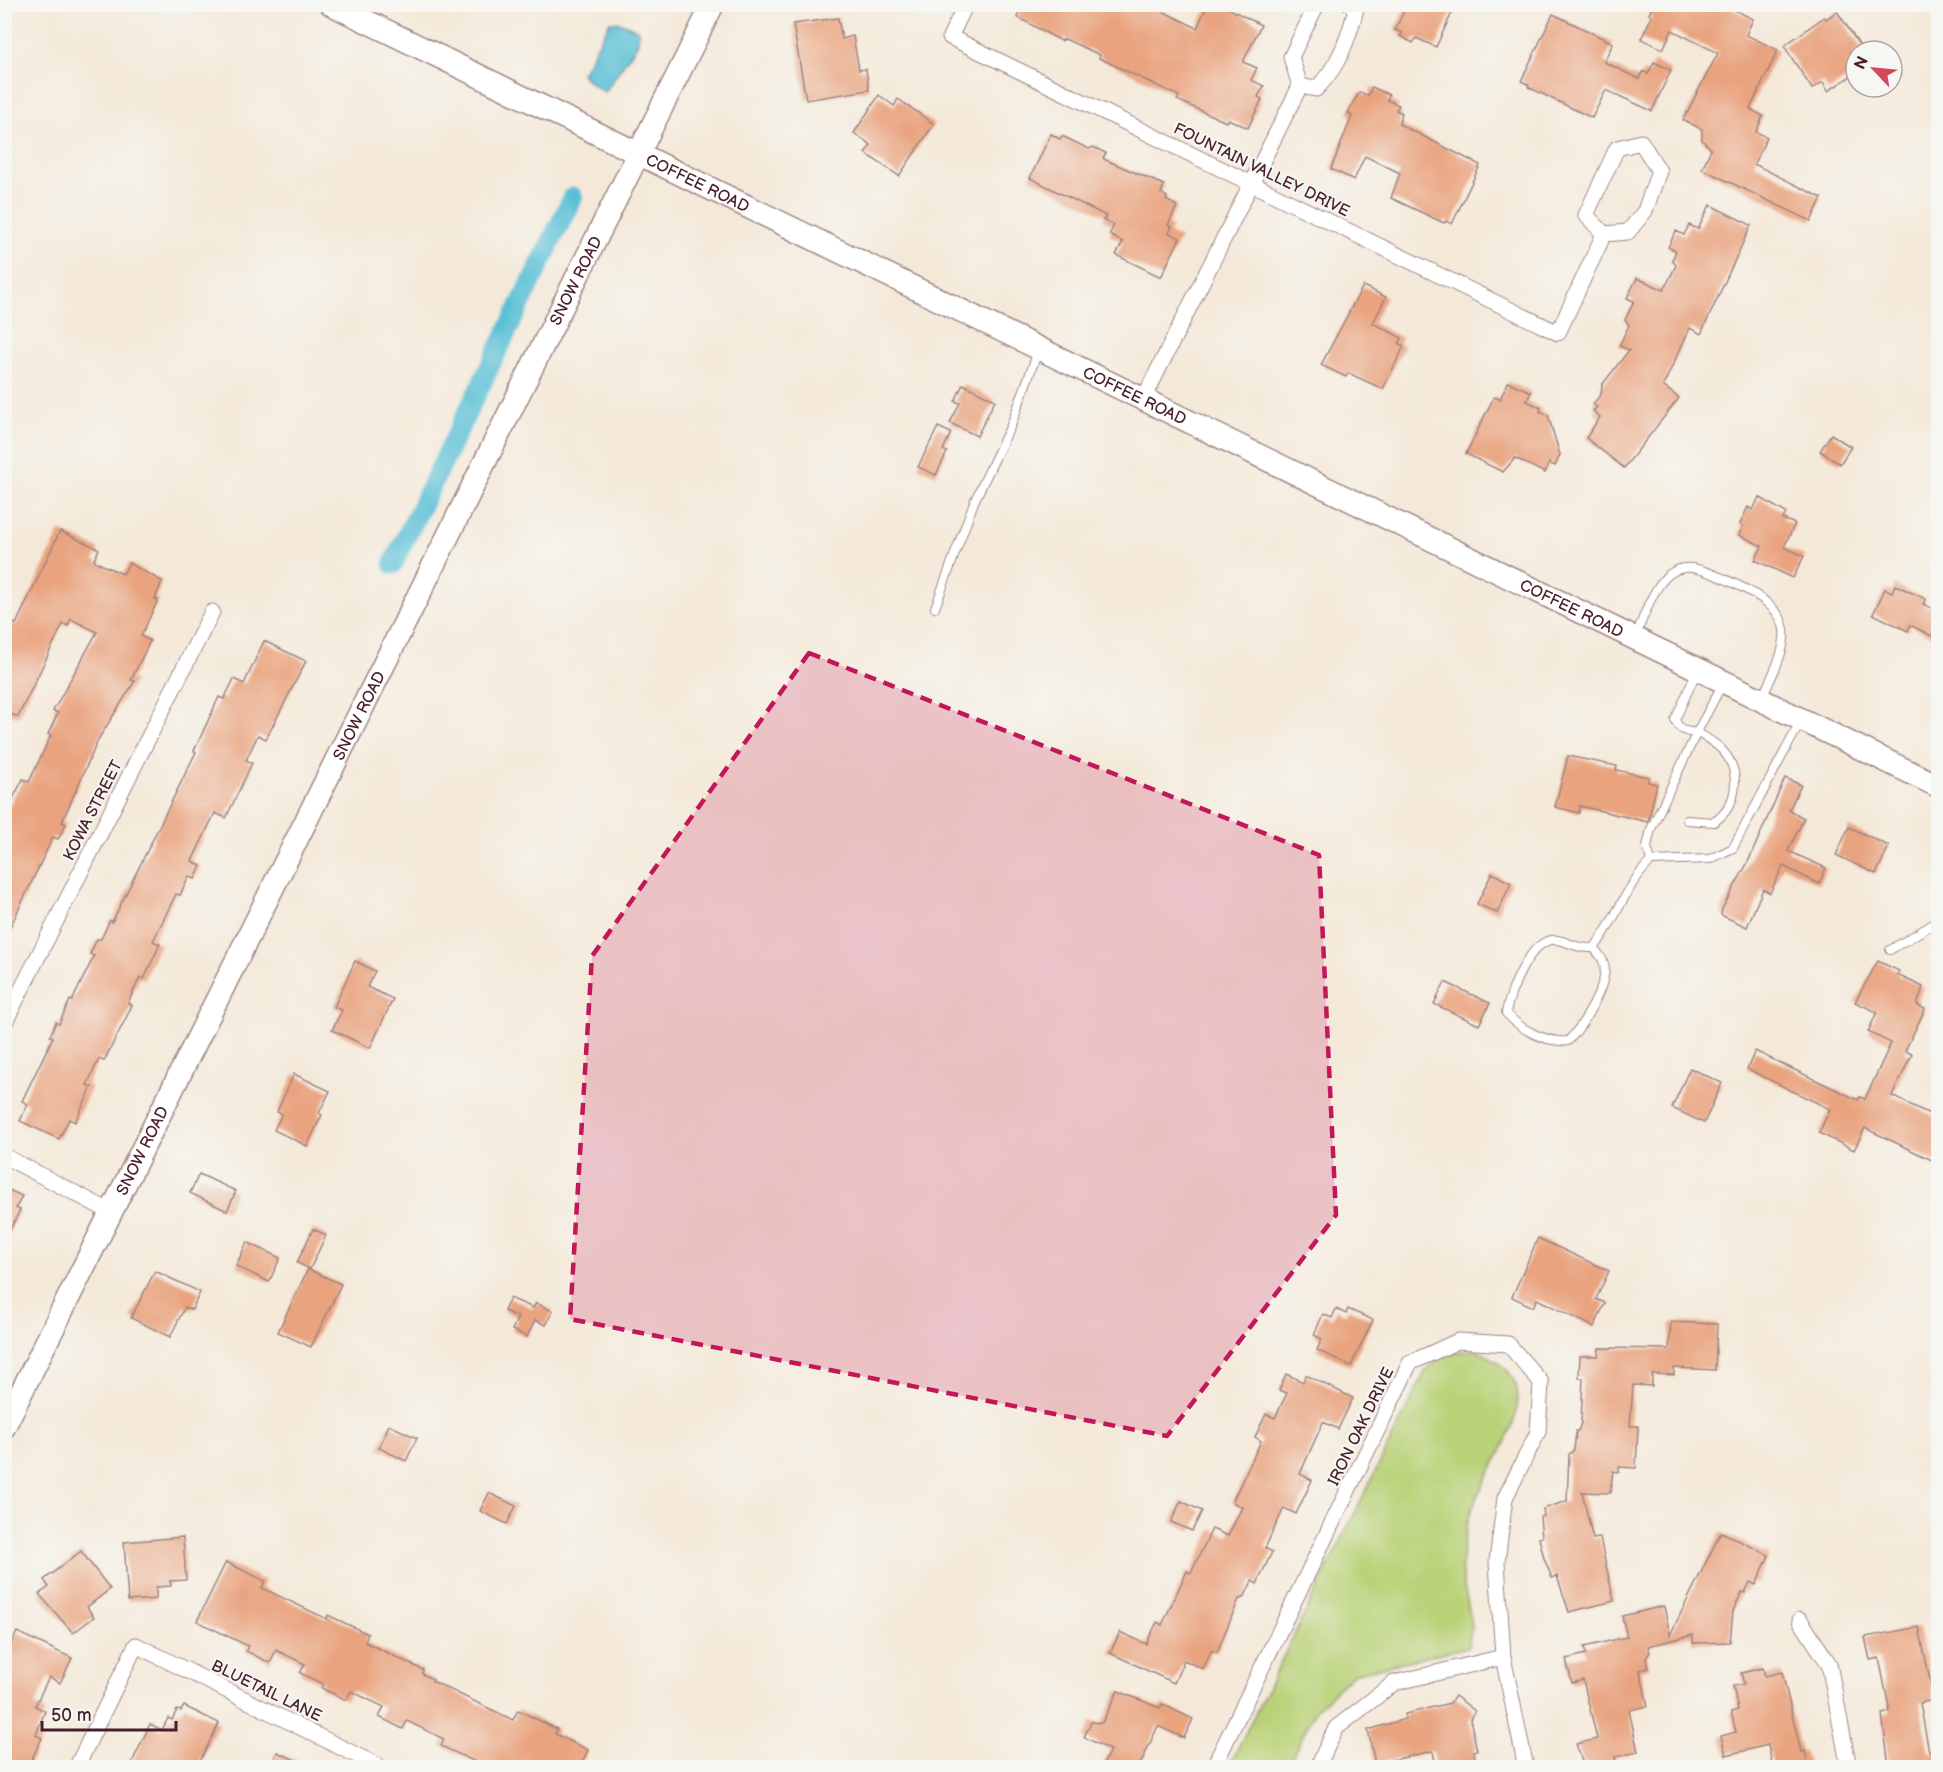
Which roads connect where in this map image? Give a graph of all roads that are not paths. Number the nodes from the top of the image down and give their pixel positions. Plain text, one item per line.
1 (331, 4) edge
2 (713, 4) edge
3 (966, 4) edge
4 (1317, 4) edge
5 (1350, 4) edge
6 (1300, 86) junction
7 (639, 155) junction
8 (1251, 184) junction
9 (1604, 234) junction
10 (1039, 349) junction
11 (1143, 400) junction
12 (935, 608) dead end
13 (212, 612) dead end
14 (1634, 639) junction
15 (1697, 669) junction
16 (1724, 682) junction
17 (1761, 700) junction
18 (1802, 720) junction
19 (1697, 732) junction
20 (1938, 786) edge
21 (1687, 820) dead end
22 (1650, 861) junction
23 (1938, 921) edge
24 (1594, 948) junction
25 (1890, 950) dead end
26 (4, 1024) edge
27 (4, 1156) edge
28 (111, 1212) junction
29 (4, 1427) edge
30 (1800, 1620) dead end
31 (1503, 1657) junction
32 (76, 1767) edge
33 (382, 1767) edge
34 (1213, 1767) edge
35 (1317, 1767) edge
36 (1526, 1767) edge
37 (1849, 1767) edge

1 - 7 main road, COFFEE ROAD
2 - 7 main road, SNOW ROAD
3 - 8 street, FOUNTAIN VALLEY DRIVE
4 - 6 street
5 - 6 street
6 - 8 street
7 - 10 main road, COFFEE ROAD
7 - 28 main road, SNOW ROAD
8 - 9 street, FOUNTAIN VALLEY DRIVE
8 - 11 street
9 - 9 street
10 - 11 main road, COFFEE ROAD
10 - 12 lane
11 - 14 main road, COFFEE ROAD
13 - 26 street, KOWA STREET
14 - 15 main road, COFFEE ROAD
14 - 17 lane
15 - 16 main road, COFFEE ROAD
15 - 19 lane
16 - 17 main road, COFFEE ROAD
16 - 19 lane
17 - 18 main road, COFFEE ROAD
18 - 20 main road, COFFEE ROAD
18 - 22 lane
19 - 21 lane
19 - 22 lane
22 - 24 lane
23 - 25 lane
24 - 24 lane
27 - 28 street
28 - 29 main road, SNOW ROAD
30 - 37 street
31 - 34 street, IRON OAK DRIVE
31 - 35 street
31 - 36 street, IRON OAK DRIVE
32 - 33 street, BLUETAIL LANE

